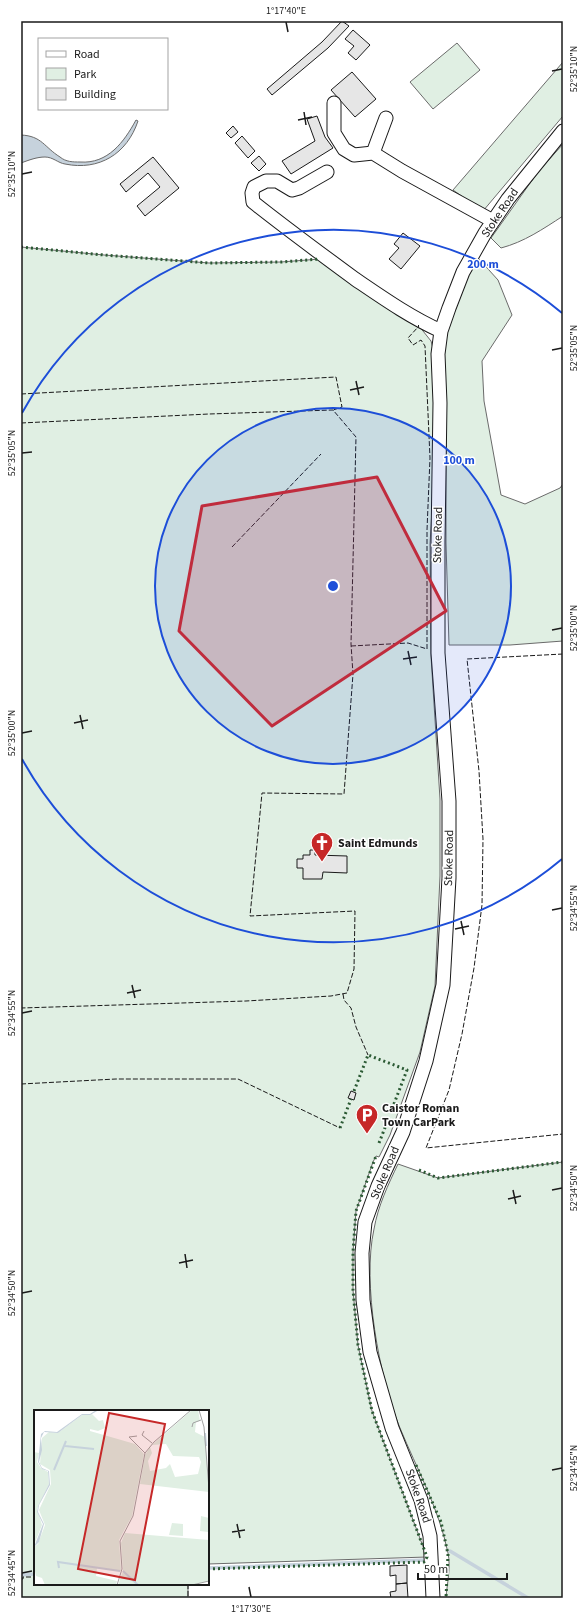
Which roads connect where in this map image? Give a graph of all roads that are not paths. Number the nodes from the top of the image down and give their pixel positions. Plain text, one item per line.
1 (334, 103) dead end
2 (386, 118) dead end
3 (563, 131) edge
4 (373, 153) junction
5 (327, 172) dead end
6 (493, 222) junction
7 (441, 331) junction
8 (432, 1598) edge

1 - 4 street
2 - 4 street
3 - 6 street, Stoke Road
4 - 6 street
5 - 7 street
6 - 7 street, Stoke Road
7 - 8 street, Stoke Road

